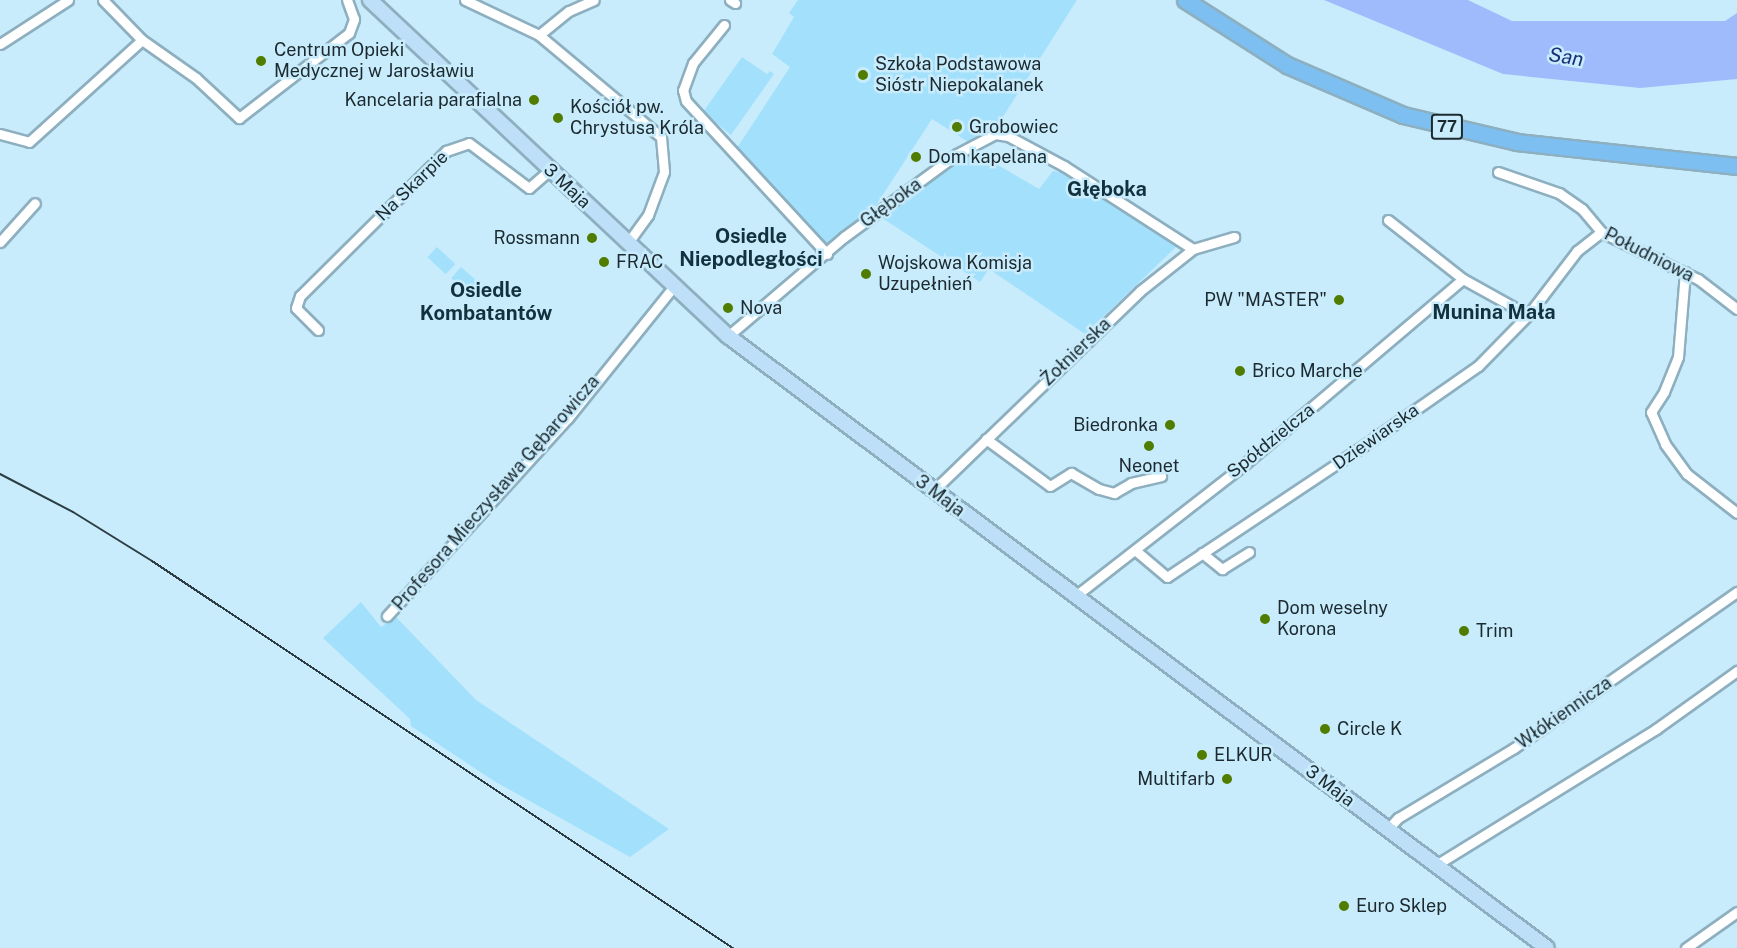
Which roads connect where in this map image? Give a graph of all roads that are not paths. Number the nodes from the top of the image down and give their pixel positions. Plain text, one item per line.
1 (68, 0) edge
2 (103, 0) edge
3 (347, 0) edge
4 (370, 0) edge
5 (465, 0) edge
6 (594, 0) edge
7 (1185, 0) edge
8 (724, 25) dead end
9 (539, 35) junction
10 (142, 40) junction
11 (0, 44) edge
12 (0, 134) edge
13 (1737, 166) edge
14 (550, 170) junction
15 (1498, 172) dead end
16 (35, 203) dead end
17 (1388, 220) dead end
18 (1601, 232) junction
19 (1234, 237) dead end
20 (0, 242) edge
21 (628, 243) junction
22 (1193, 249) junction
23 (827, 254) junction
24 (1685, 272) junction
25 (1463, 279) junction
26 (674, 286) junction
27 (1737, 309) edge
28 (1528, 315) junction
29 (318, 330) dead end
30 (728, 336) junction
31 (986, 439) junction
32 (1161, 476) dead end
33 (933, 491) junction
34 (1737, 513) edge
35 (1135, 550) junction
36 (1249, 552) dead end
37 (1202, 553) junction
38 (1737, 592) edge
39 (1074, 597) junction
40 (387, 616) dead end
41 (1737, 671) edge
42 (1388, 829) junction
43 (1436, 865) junction
44 (1737, 912) edge
45 (1547, 948) edge
46 (1686, 948) edge

1 - 11 street
2 - 10 street
3 - 10 street
4 - 14 street, 3 Maja
5 - 9 street
6 - 9 street
7 - 13 main road, 77
8 - 23 street
9 - 21 street
10 - 12 street
14 - 21 street, 3 Maja
14 - 29 street, Na Skarpie
15 - 18 street, Południowa
16 - 20 street
17 - 25 street
18 - 24 street, Południowa
18 - 28 street, Dziewiarska
19 - 22 street, Żołnierska
21 - 26 street, 3 Maja
22 - 23 street, Głęboka
22 - 31 street, Żołnierska
23 - 30 street, Głęboka
24 - 27 street, Południowa
24 - 34 street
25 - 28 street
25 - 35 street, Spółdzielcza
26 - 30 street, 3 Maja
26 - 40 street, Profesora Mieczysława Gębarowicza
28 - 37 street, Dziewiarska
30 - 33 street, 3 Maja
31 - 32 street
31 - 33 street, Żołnierska
33 - 39 street, 3 Maja
35 - 37 street, Dziewiarska
35 - 39 street, Spółdzielcza
36 - 37 street
38 - 42 street, Włókiennicza
39 - 42 street, 3 Maja
41 - 43 street
42 - 43 street, 3 Maja
43 - 45 street, 3 Maja
44 - 46 street

